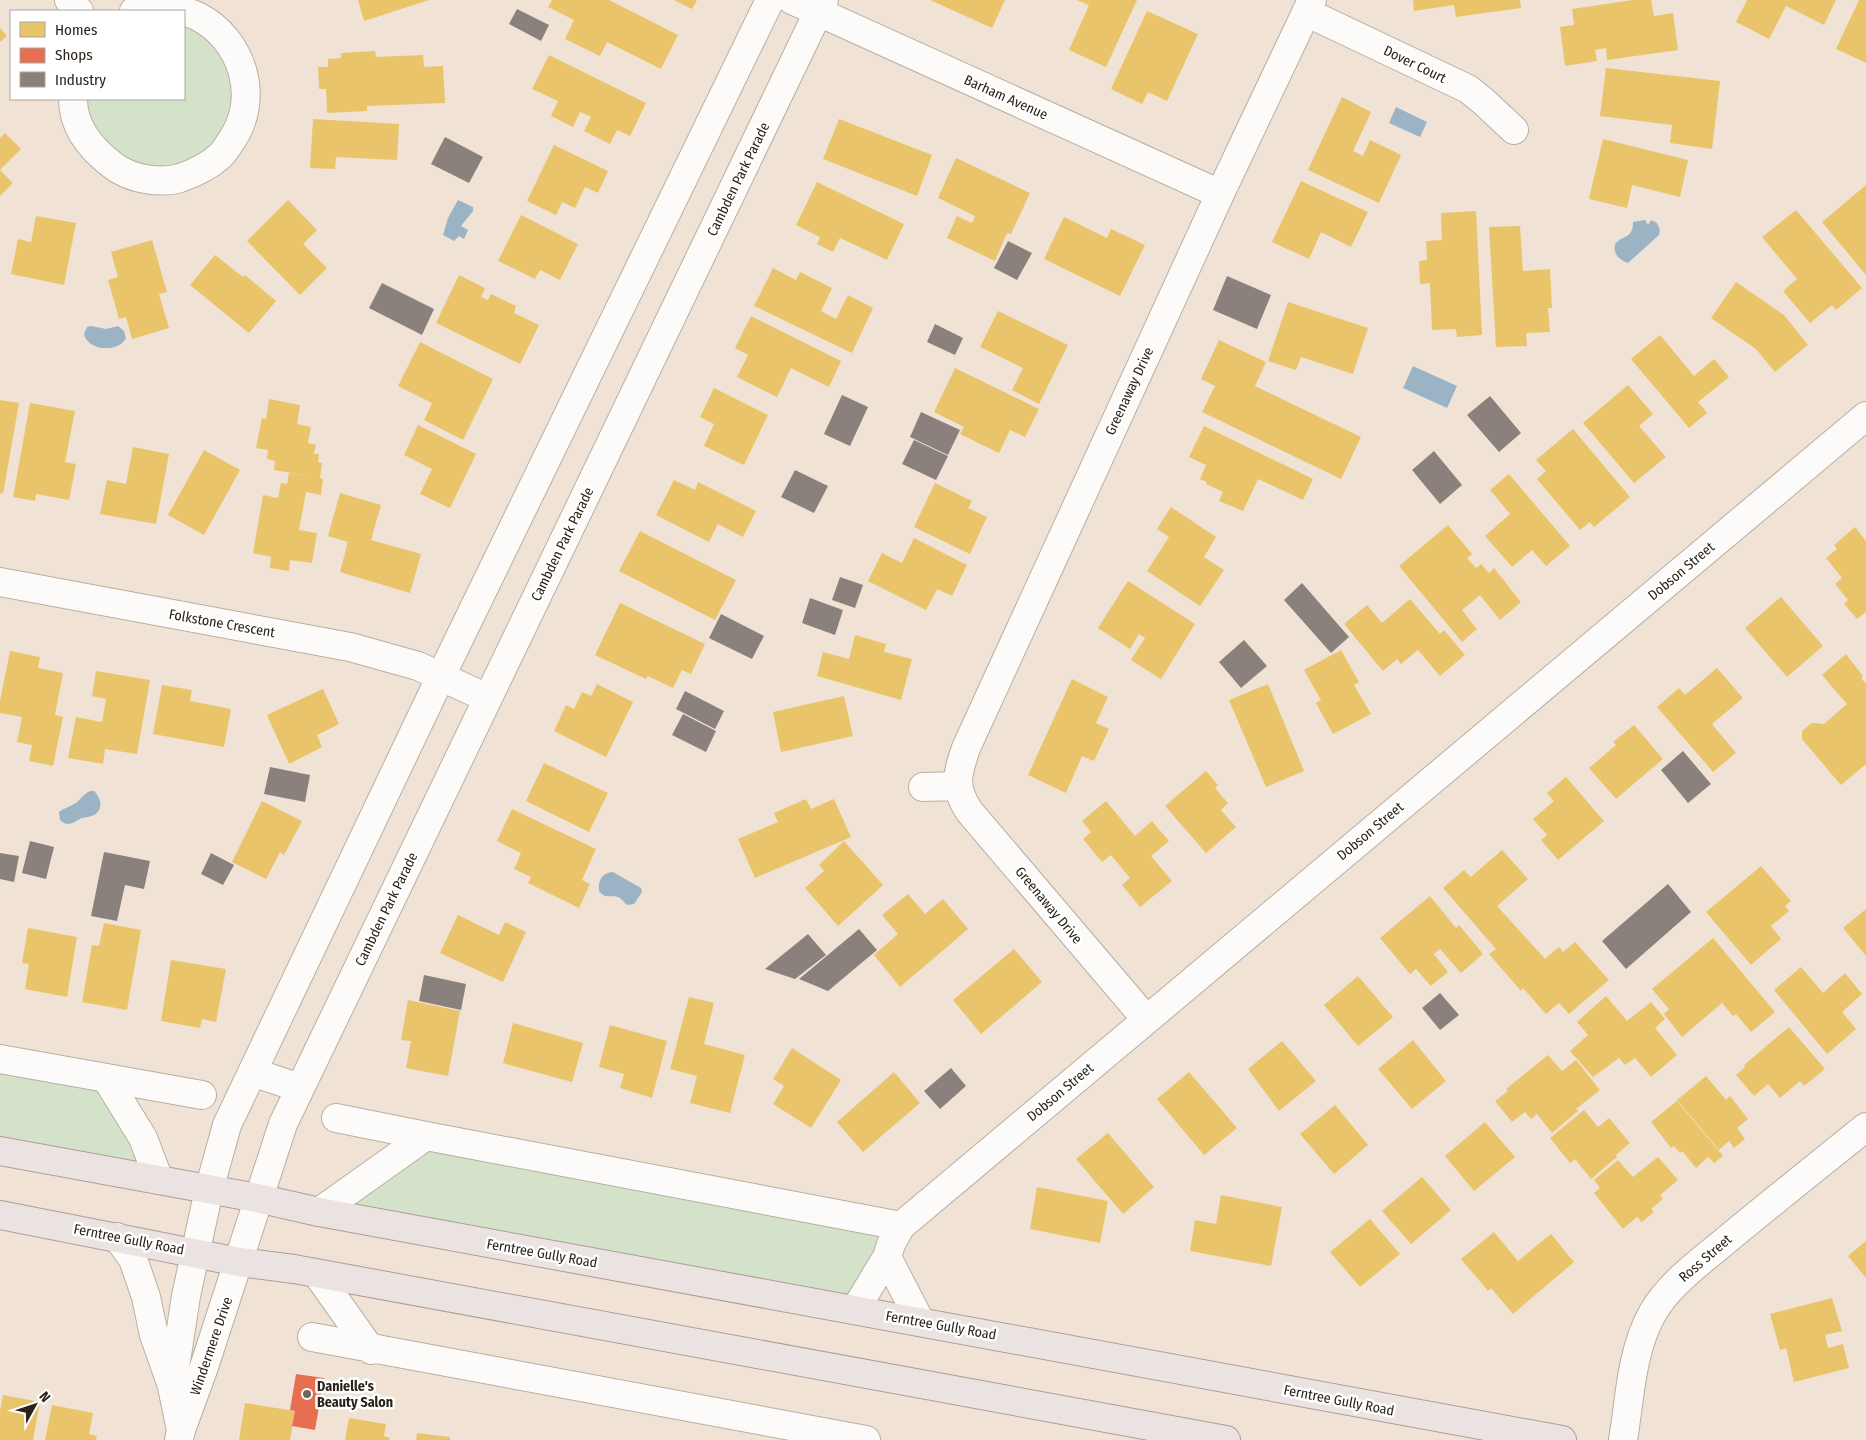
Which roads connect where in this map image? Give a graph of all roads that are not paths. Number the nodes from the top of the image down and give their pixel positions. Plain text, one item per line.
1 (69, 0) edge
2 (770, 0) edge
3 (792, 0) edge
4 (821, 6) edge
5 (1309, 6) edge
6 (79, 10) edge
7 (138, 10) edge
8 (183, 10) edge
9 (185, 11) edge
10 (73, 100) edge
11 (1514, 130) dead end
12 (1220, 194) junction
13 (1866, 416) edge
14 (0, 582) edge
15 (441, 676) junction
16 (487, 698) junction
17 (957, 786) junction
18 (923, 787) dead end
19 (1146, 1019) junction
20 (0, 1059) edge
21 (252, 1072) junction
22 (106, 1078) junction
23 (300, 1088) junction
24 (202, 1095) dead end
25 (336, 1118) dead end
26 (1866, 1127) edge
27 (426, 1136) junction
28 (0, 1151) edge
29 (159, 1180) junction
30 (208, 1190) junction
31 (258, 1198) junction
32 (319, 1212) junction
33 (0, 1215) edge
34 (901, 1226) junction
35 (117, 1238) junction
36 (196, 1252) junction
37 (887, 1257) junction
38 (239, 1262) junction
39 (318, 1274) junction
40 (855, 1310) junction
41 (920, 1321) junction
42 (312, 1338) dead end
43 (371, 1350) junction
44 (172, 1387) junction
45 (180, 1435) edge
46 (866, 1440) edge
47 (1226, 1440) edge
48 (1562, 1440) edge
49 (1624, 1440) edge

1 - 6 street
2 - 15 street
3 - 4 street, Barham Avenue
4 - 12 street, Barham Avenue
4 - 16 street, Cambden Park Parade
5 - 11 street, Dover Court
5 - 12 street, Greenaway Drive
7 - 8 street
9 - 10 street
12 - 17 street, Greenaway Drive
13 - 19 street, Dobson Street
14 - 15 street, Folkstone Crescent
15 - 16 street, Folkstone Crescent
15 - 21 street
16 - 23 street, Cambden Park Parade
17 - 18 street
17 - 19 street, Greenaway Drive
19 - 34 street, Dobson Street
20 - 22 street
21 - 23 street
21 - 30 street
22 - 24 street
22 - 29 street
23 - 31 street, Cambden Park Parade
25 - 27 street
26 - 49 street, Ross Street
27 - 32 street
27 - 34 street
28 - 29 main road, Ferntree Gully Road
29 - 30 main road, Ferntree Gully Road
30 - 31 main road, Ferntree Gully Road
30 - 36 street, Windermere Drive
31 - 32 main road, Ferntree Gully Road
31 - 38 street, Windermere Drive
32 - 40 main road, Ferntree Gully Road
33 - 35 main road, Ferntree Gully Road
34 - 37 street, Dobson Street
35 - 36 main road, Ferntree Gully Road
35 - 44 street, Windermere Drive
36 - 38 main road, Ferntree Gully Road
36 - 44 street, Windermere Drive
37 - 40 street, Dobson Street
37 - 41 street
38 - 39 main road, Ferntree Gully Road
38 - 45 street, Windermere Drive
39 - 43 street
39 - 47 main road, Ferntree Gully Road
40 - 41 main road, Ferntree Gully Road
41 - 48 main road, Ferntree Gully Road
42 - 43 street
43 - 46 street
44 - 45 street, Windermere Drive

